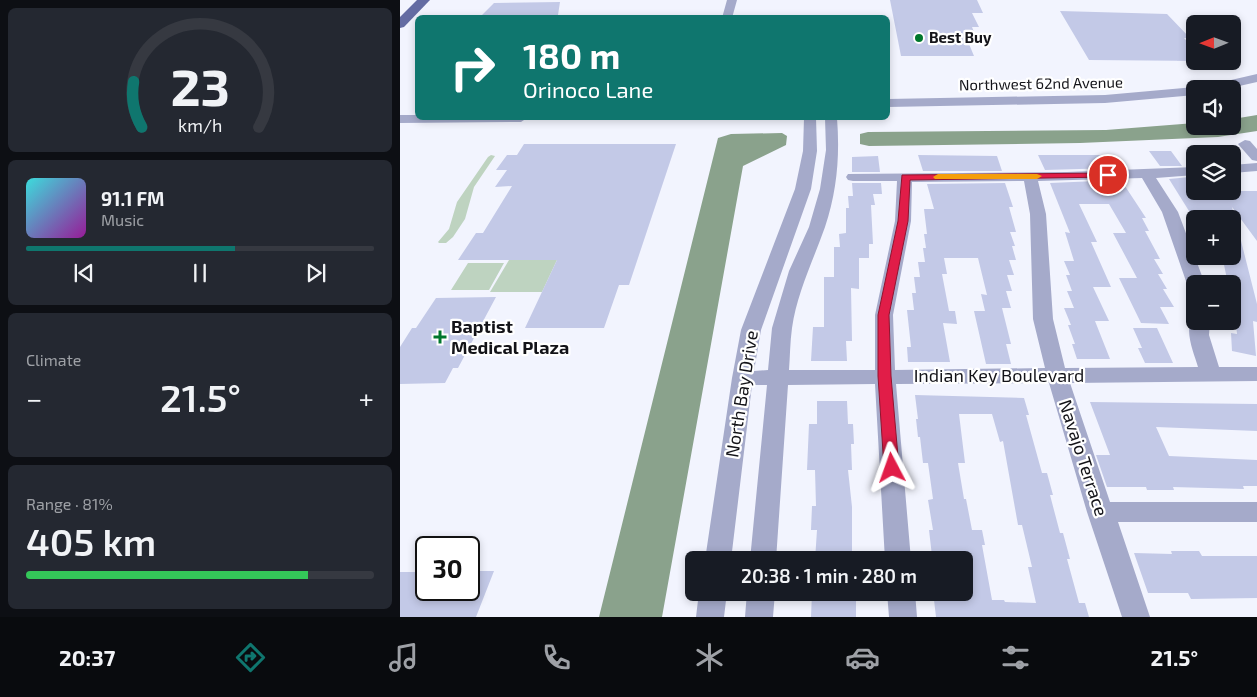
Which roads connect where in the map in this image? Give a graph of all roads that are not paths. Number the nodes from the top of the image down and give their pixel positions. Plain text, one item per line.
1 (424, 0) edge
2 (732, 0) edge
3 (728, 15) edge
4 (400, 24) edge
5 (1257, 78) edge
6 (1241, 82) edge
7 (1186, 92) edge
8 (890, 103) edge
9 (1186, 104) edge
10 (400, 107) edge
11 (415, 107) edge
12 (890, 113) edge
13 (400, 118) edge
14 (415, 118) edge
15 (810, 120) edge
16 (831, 120) edge
17 (1245, 144) dead end
18 (1257, 157) edge
19 (1257, 167) edge
20 (1241, 168) edge
21 (1186, 173) edge
22 (1147, 175) junction
23 (852, 177) dead end
24 (905, 177) junction
25 (1030, 177) junction
26 (799, 202) junction
27 (824, 202) junction
28 (1193, 275) edge
29 (1199, 330) edge
30 (1210, 373) junction
31 (1257, 374) edge
32 (777, 376) junction
33 (885, 376) junction
34 (1057, 376) junction
35 (742, 378) junction
36 (1100, 512) junction
37 (1257, 512) edge
38 (719, 551) edge
39 (764, 551) edge
40 (897, 551) edge
41 (712, 601) edge
42 (760, 601) edge
43 (902, 601) edge
44 (710, 617) edge
45 (759, 617) edge
46 (903, 617) edge
47 (1136, 617) edge

1 - 4 main road
2 - 3 street
5 - 6 street
7 - 8 street, Northwest 62nd Avenue
9 - 12 street, Northwest 62nd Avenue
10 - 11 street
13 - 14 street
15 - 26 street, North Bay Drive
16 - 27 street, North Bay Drive
17 - 18 street
19 - 20 street
21 - 22 street
22 - 25 street
22 - 28 street
23 - 24 street
24 - 25 street
24 - 33 street
25 - 34 street, Navajo Terrace
26 - 27 street
26 - 35 street, North Bay Drive
27 - 32 street, North Bay Drive
29 - 30 street
30 - 31 street, Indian Key Boulevard
30 - 34 street, Indian Key Boulevard
32 - 33 street, Indian Key Boulevard
32 - 35 street, Indian Key Boulevard
32 - 39 street, North Bay Drive
33 - 34 street, Indian Key Boulevard
33 - 40 street
34 - 36 street, Navajo Terrace
35 - 38 street, North Bay Drive
36 - 37 street
36 - 47 street, Navajo Terrace
41 - 44 street
42 - 45 street
43 - 46 street

